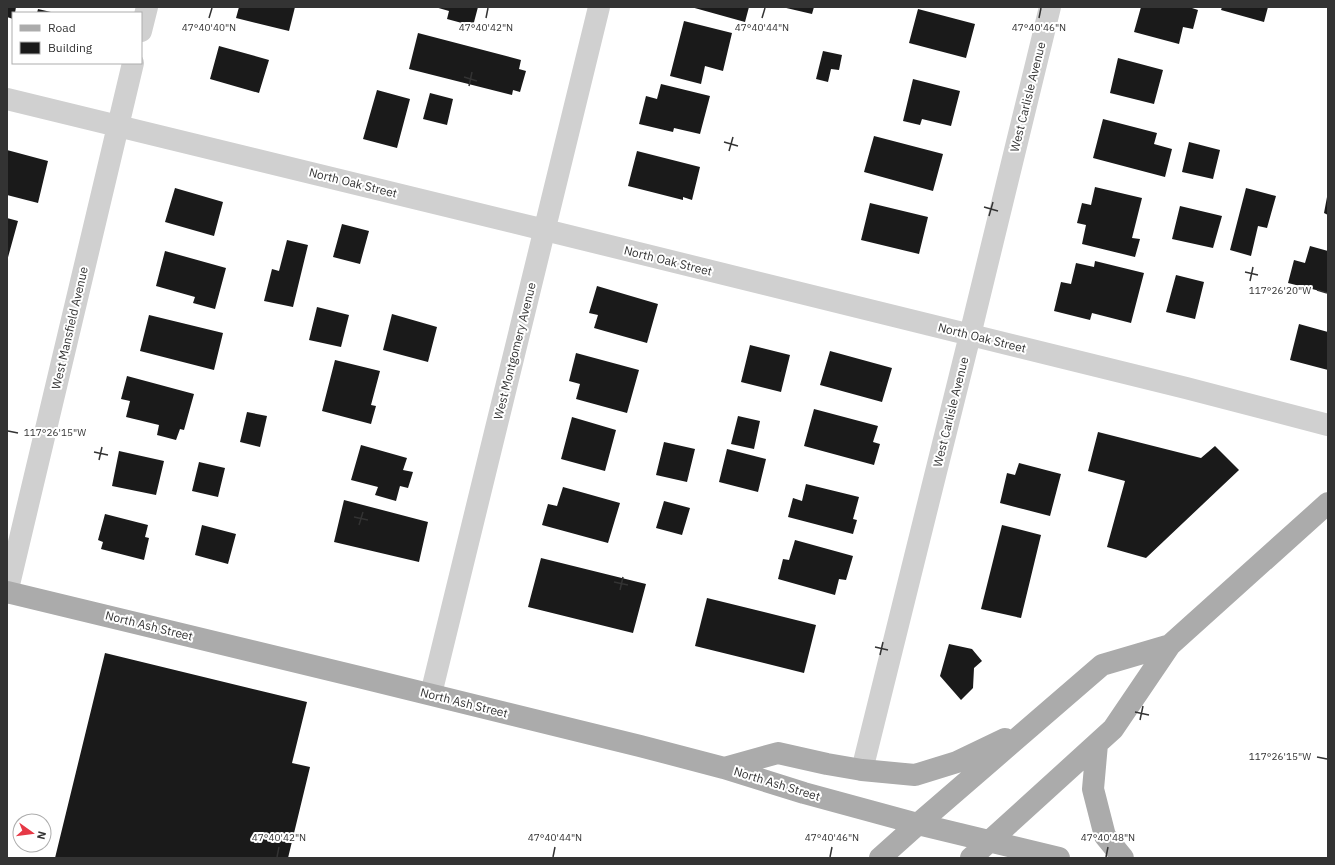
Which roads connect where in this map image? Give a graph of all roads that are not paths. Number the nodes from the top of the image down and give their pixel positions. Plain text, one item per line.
1 (147, 7) edge
2 (599, 7) edge
3 (1050, 7) edge
4 (142, 27) edge
5 (133, 64) edge
6 (7, 99) edge
7 (118, 126) junction
8 (545, 230) junction
9 (970, 335) junction
10 (1328, 425) edge
11 (1328, 503) edge
12 (7, 592) edge
13 (1170, 645) junction
14 (430, 694) junction
15 (1030, 728) junction
16 (1097, 744) junction
17 (724, 768) junction
18 (862, 770) junction
19 (918, 824) junction
20 (989, 842) junction
21 (880, 858) edge
22 (971, 858) edge
23 (1059, 858) edge
24 (1123, 858) edge

1 - 4 street
2 - 8 street, West Montgomery Avenue
3 - 9 street, West Carlisle Avenue
5 - 7 street, West Mansfield Avenue
6 - 7 street, North Oak Street
7 - 8 street, North Oak Street
7 - 12 street, West Mansfield Avenue
8 - 9 street, North Oak Street
8 - 14 street, West Montgomery Avenue
9 - 10 street, North Oak Street
9 - 18 street, West Carlisle Avenue
11 - 13 main road
12 - 14 main road, North Ash Street
13 - 15 main road
13 - 16 main road
14 - 17 main road, North Ash Street
15 - 18 main road
15 - 19 main road
16 - 20 main road
16 - 24 main road
17 - 18 main road
17 - 19 main road, North Ash Street
19 - 20 main road, North Ash Street
19 - 21 main road
20 - 22 main road
20 - 23 main road, North Ash Street

